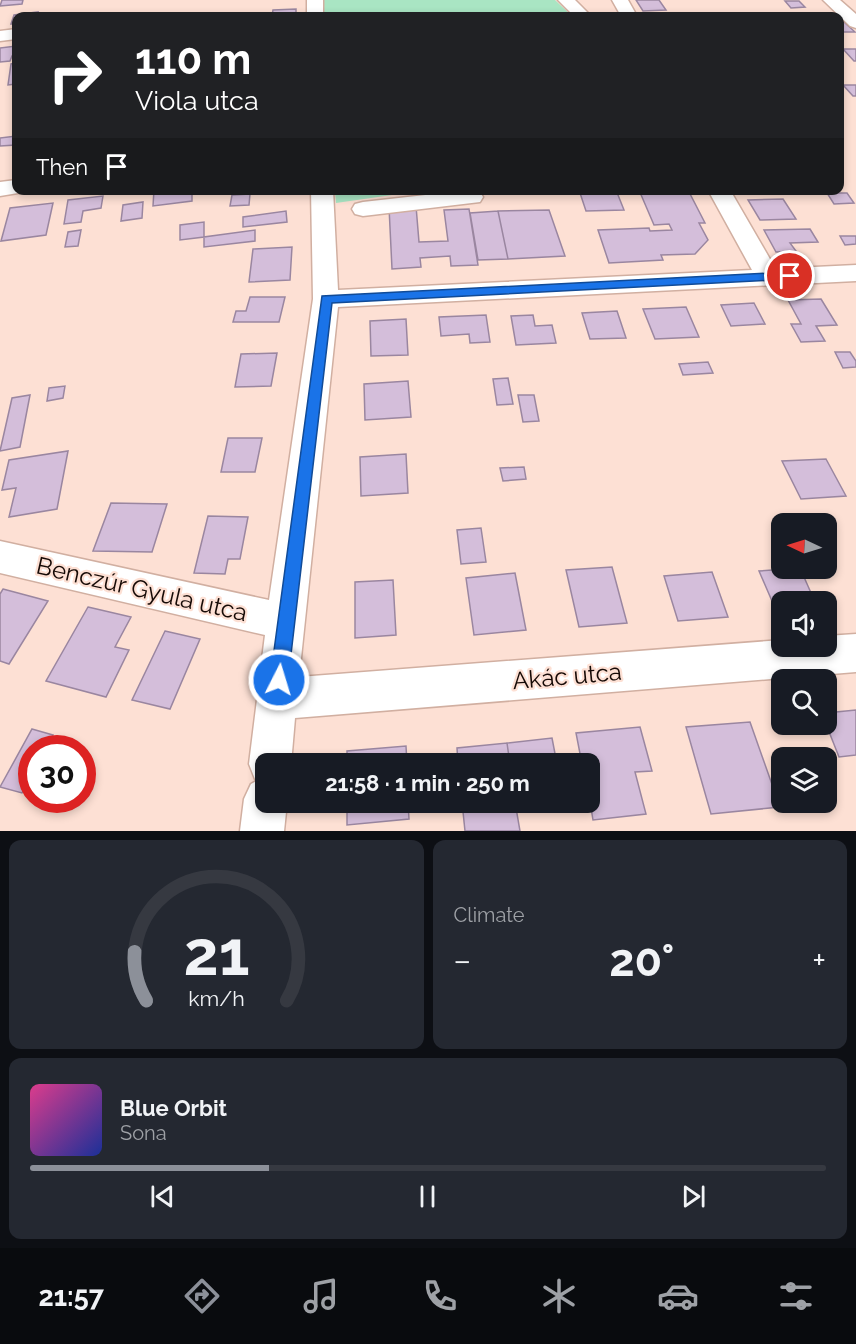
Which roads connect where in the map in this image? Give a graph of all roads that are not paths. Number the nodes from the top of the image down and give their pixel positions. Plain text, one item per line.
1 (566, 0) edge
2 (831, 0) edge
3 (579, 12) edge
4 (856, 23) edge
5 (722, 195) edge
6 (472, 197) dead end
7 (323, 204) edge
8 (762, 266) dead end
9 (856, 273) edge
10 (458, 276) dead end
11 (495, 291) junction
12 (326, 299) junction
13 (0, 557) edge
14 (285, 622) junction
15 (856, 653) edge
16 (277, 699) junction
17 (271, 753) edge
18 (264, 813) edge
19 (262, 831) edge

1 - 3 street
2 - 4 street
5 - 8 street
6 - 7 street
7 - 12 street
9 - 11 street
10 - 11 street
11 - 12 street
12 - 14 street
13 - 14 street, Benczúr Gyula utca
14 - 16 street
15 - 16 street, Akác utca
16 - 17 street
18 - 19 street

